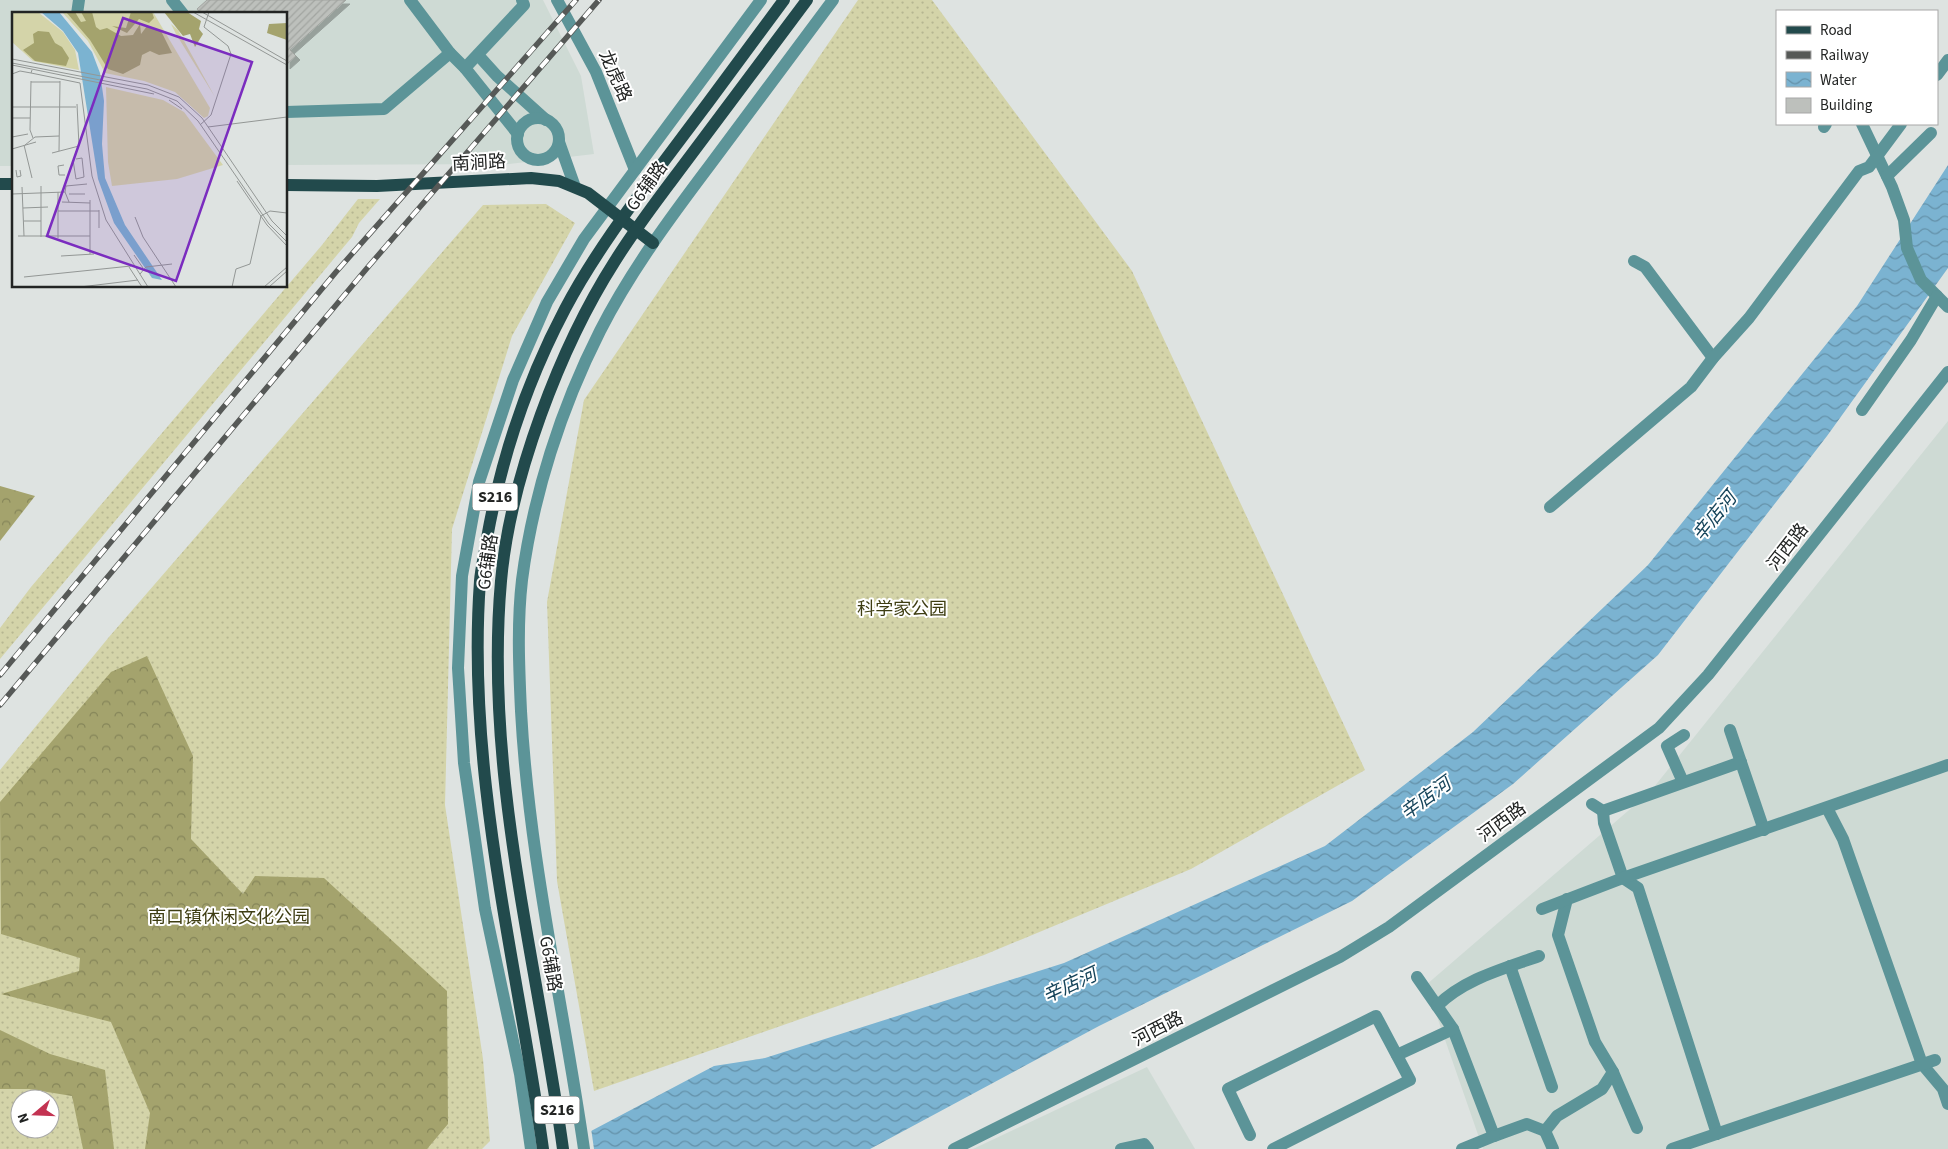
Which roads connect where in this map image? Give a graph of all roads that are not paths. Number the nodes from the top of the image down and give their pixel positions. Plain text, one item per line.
1 (172, 0) edge
2 (410, 0) edge
3 (522, 0) edge
4 (557, 0) edge
5 (761, 0) edge
6 (784, 0) edge
7 (807, 0) edge
8 (833, 0) edge
9 (181, 12) edge
10 (450, 53) junction
11 (478, 55) junction
12 (1948, 60) edge
13 (465, 68) junction
14 (1938, 74) edge
15 (288, 112) edge
16 (546, 120) junction
17 (1863, 125) edge
18 (1900, 125) edge
19 (1931, 133) dead end
20 (518, 134) junction
21 (559, 142) junction
22 (1878, 154) junction
23 (527, 157) junction
24 (635, 170) junction
25 (1887, 176) junction
26 (531, 178) junction
27 (288, 185) edge
28 (575, 187) junction
29 (607, 208) junction
30 (621, 219) junction
31 (636, 231) junction
32 (653, 243) junction
33 (1634, 261) dead end
34 (1937, 296) junction
35 (1948, 306) edge
36 (1713, 358) junction
37 (1948, 372) edge
38 (1862, 410) dead end
39 (1550, 507) dead end
40 (1730, 730) dead end
41 (1684, 735) dead end
42 (1741, 762) junction
43 (1948, 765) edge
44 (1683, 782) junction
45 (1592, 804) dead end
46 (1827, 808) junction
47 (1603, 811) junction
48 (1764, 830) junction
49 (1623, 878) junction
50 (1566, 899) junction
51 (1542, 908) dead end
52 (1539, 956) dead end
53 (1510, 966) junction
54 (1417, 977) dead end
55 (1438, 1006) junction
56 (1454, 1029) junction
57 (1397, 1055) junction
58 (1934, 1060) dead end
59 (1922, 1064) junction
60 (1613, 1072) junction
61 (1552, 1088) dead end
62 (1948, 1104) edge
63 (1637, 1128) dead end
64 (1545, 1131) junction
65 (1717, 1134) junction
66 (1250, 1135) dead end
67 (1494, 1136) junction
68 (531, 1149) edge
69 (544, 1149) edge
70 (563, 1149) edge
71 (584, 1149) edge
72 (954, 1149) edge
73 (1121, 1149) edge
74 (1148, 1149) edge
75 (1273, 1149) edge
76 (1462, 1149) edge
77 (1553, 1149) edge
78 (1672, 1149) edge

1 - 9 street
2 - 10 street
3 - 11 street
4 - 24 street, 龙虎路
5 - 24 street, G6辅路 / S216
6 - 30 main road, G6辅路 / S216
7 - 31 main road, G6辅路 / S216
8 - 32 street, G6辅路 / S216
10 - 13 street
10 - 15 street
11 - 13 street
11 - 16 street
12 - 14 street
13 - 20 street
16 - 20 street
16 - 21 street
17 - 22 street
18 - 22 street
19 - 25 street
20 - 23 street
21 - 23 street
21 - 28 street
22 - 25 street
22 - 36 street
23 - 26 street
24 - 29 street, G6辅路 / S216
25 - 34 street
26 - 27 main road, 南涧路
26 - 28 main road, 南涧路
28 - 29 main road, 南涧路
29 - 30 main road, 南涧路
29 - 68 street, G6辅路 / S216
30 - 31 main road, 南涧路
30 - 69 main road, G6辅路 / S216
31 - 32 main road, 南涧路
31 - 70 main road, G6辅路 / S216
32 - 71 street, G6辅路 / S216
33 - 36 street
34 - 35 street
34 - 38 street
36 - 39 street
37 - 72 street, 河西路
40 - 42 street
41 - 44 street
42 - 44 street
42 - 48 street
43 - 46 street
44 - 47 street
45 - 47 street
46 - 48 street
46 - 59 street
47 - 49 street
48 - 49 street
49 - 50 street
49 - 65 street
50 - 51 street
50 - 60 street
52 - 53 street
53 - 55 street
53 - 61 street
54 - 55 street
55 - 56 street
56 - 57 street
56 - 67 street
57 - 66 street
57 - 75 street
58 - 59 street
59 - 62 street
59 - 65 street
60 - 63 street
60 - 64 street
64 - 67 street
64 - 77 street
65 - 78 street
67 - 76 street
73 - 74 street

